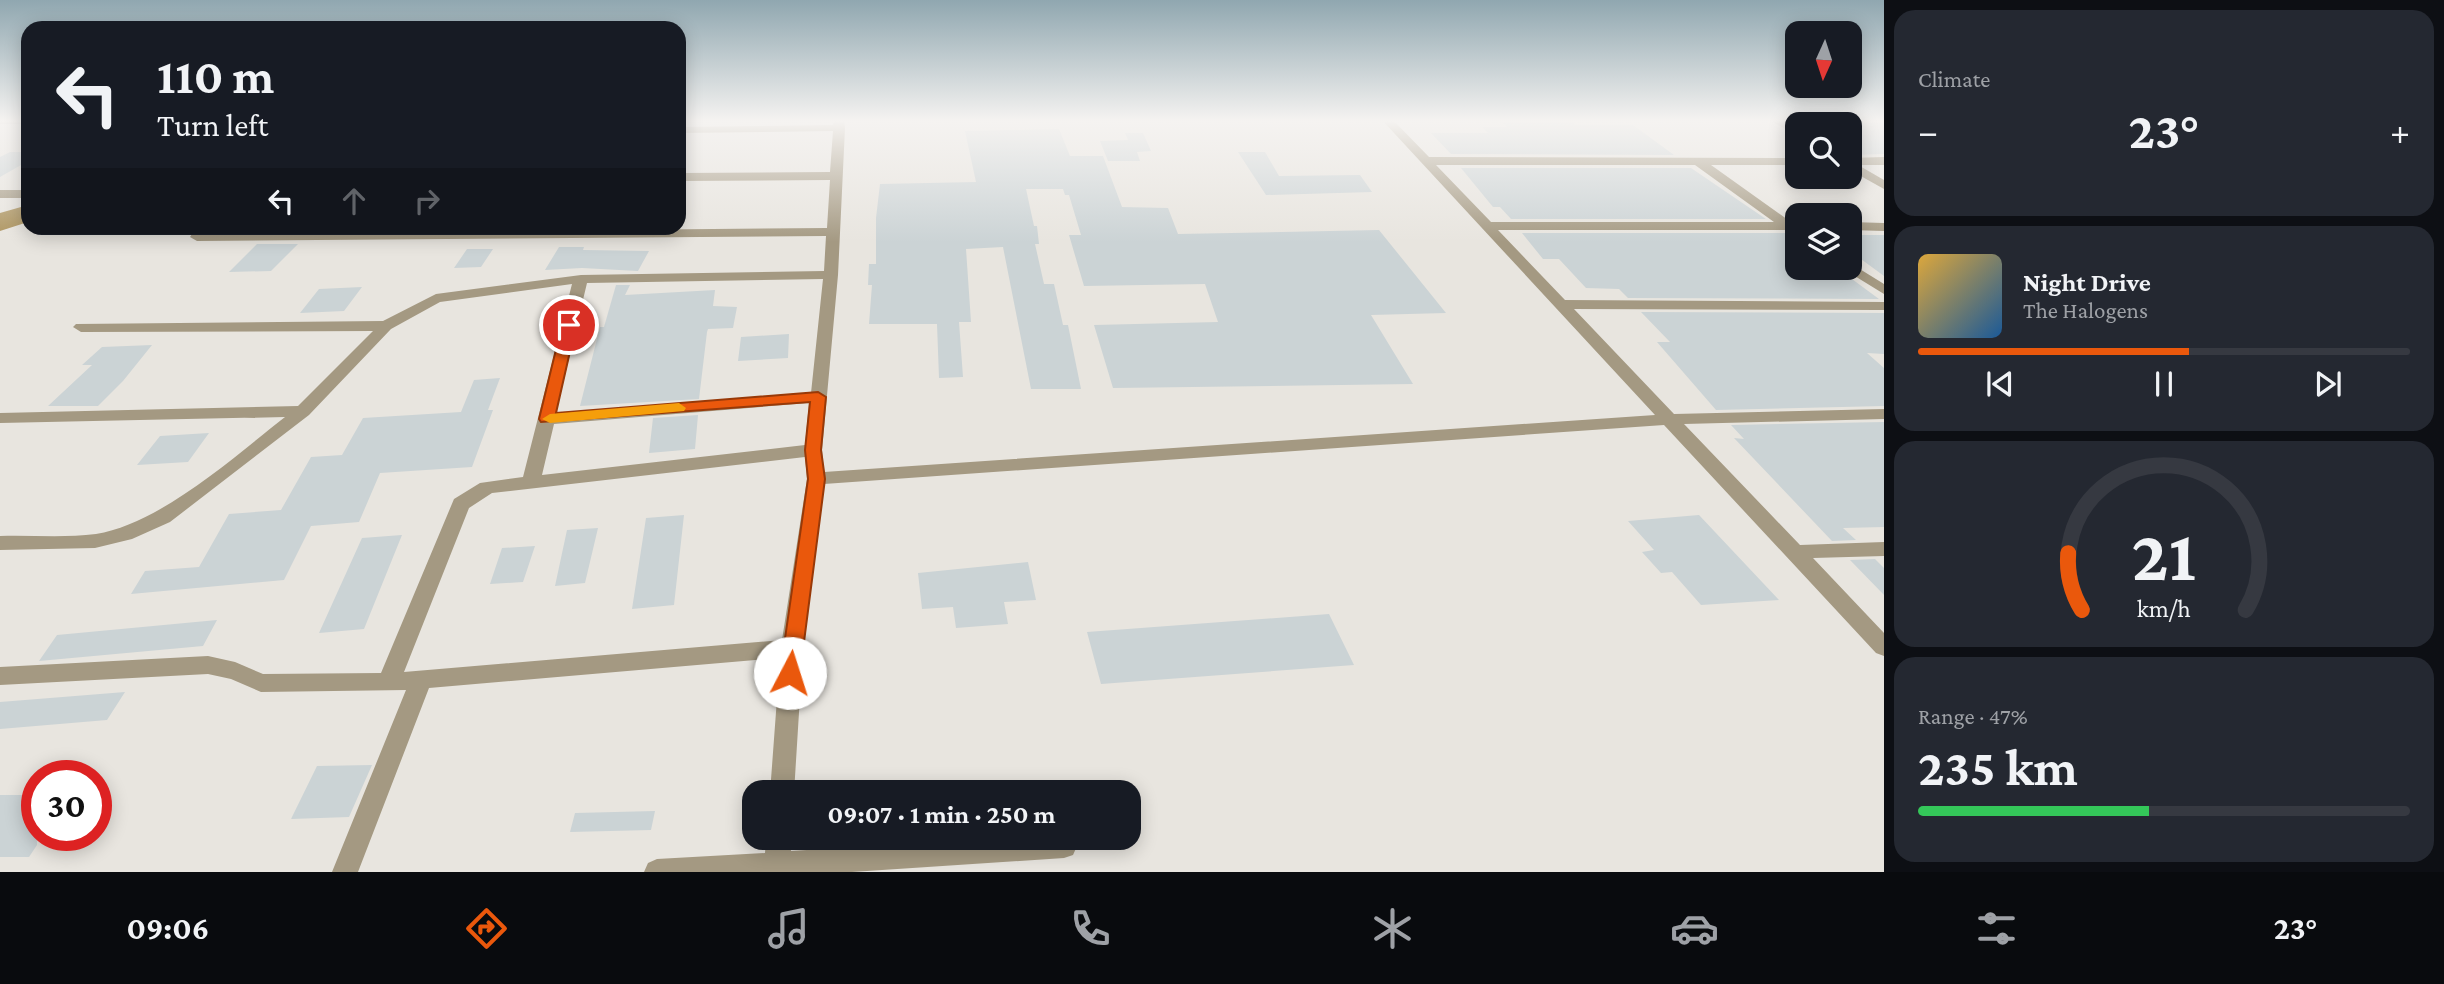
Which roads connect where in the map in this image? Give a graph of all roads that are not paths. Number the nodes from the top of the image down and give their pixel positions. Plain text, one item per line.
1 (1426, 160) edge
2 (837, 161) edge
3 (1615, 161) edge
4 (1698, 161) junction
5 (1785, 161) edge
6 (1884, 161) edge
7 (1862, 162) edge
8 (1862, 171) edge
9 (836, 176) junction
10 (686, 177) edge
11 (1884, 185) edge
12 (0, 194) edge
13 (21, 194) edge
14 (1785, 222) edge
15 (1487, 226) junction
16 (1862, 226) edge
17 (1884, 227) edge
18 (1785, 228) edge
19 (832, 232) junction
20 (686, 233) edge
21 (451, 235) edge
22 (197, 237) dead end
23 (831, 275) junction
24 (1862, 275) edge
25 (581, 279) junction
26 (1884, 290) edge
27 (1561, 304) junction
28 (1884, 306) edge
29 (386, 326) junction
30 (81, 327) dead end
31 (818, 397) junction
32 (303, 411) junction
33 (1884, 414) edge
34 (0, 418) edge
35 (547, 419) junction
36 (1669, 419) junction
37 (813, 450) junction
38 (816, 479) junction
39 (531, 481) junction
40 (0, 543) edge
41 (1884, 549) edge
42 (1794, 552) junction
43 (1884, 647) edge
44 (792, 648) junction
45 (0, 676) edge
46 (421, 680) junction
47 (389, 682) junction
48 (783, 780) edge
49 (778, 850) edge
50 (1007, 850) edge
51 (777, 866) junction
52 (345, 872) edge
53 (657, 872) edge

1 - 15 street
2 - 9 street
3 - 4 street
4 - 5 street
4 - 14 street
6 - 7 street
8 - 11 street
9 - 10 street
9 - 19 street
12 - 13 street
15 - 18 street
15 - 27 street
16 - 17 street
19 - 20 street
19 - 23 street
21 - 22 street
23 - 25 street
23 - 31 street
24 - 26 street
25 - 29 street
25 - 35 street
27 - 28 street
27 - 36 street
29 - 30 street
29 - 32 street
31 - 35 street
31 - 37 street
32 - 34 street
32 - 40 street
33 - 36 street
35 - 39 street
36 - 38 street
36 - 42 street
37 - 38 street
37 - 39 street
38 - 44 street
39 - 47 street
41 - 42 street
42 - 43 street
44 - 46 street
44 - 48 street
45 - 47 street
46 - 47 street
46 - 52 street
49 - 51 street
50 - 51 street
51 - 53 street

